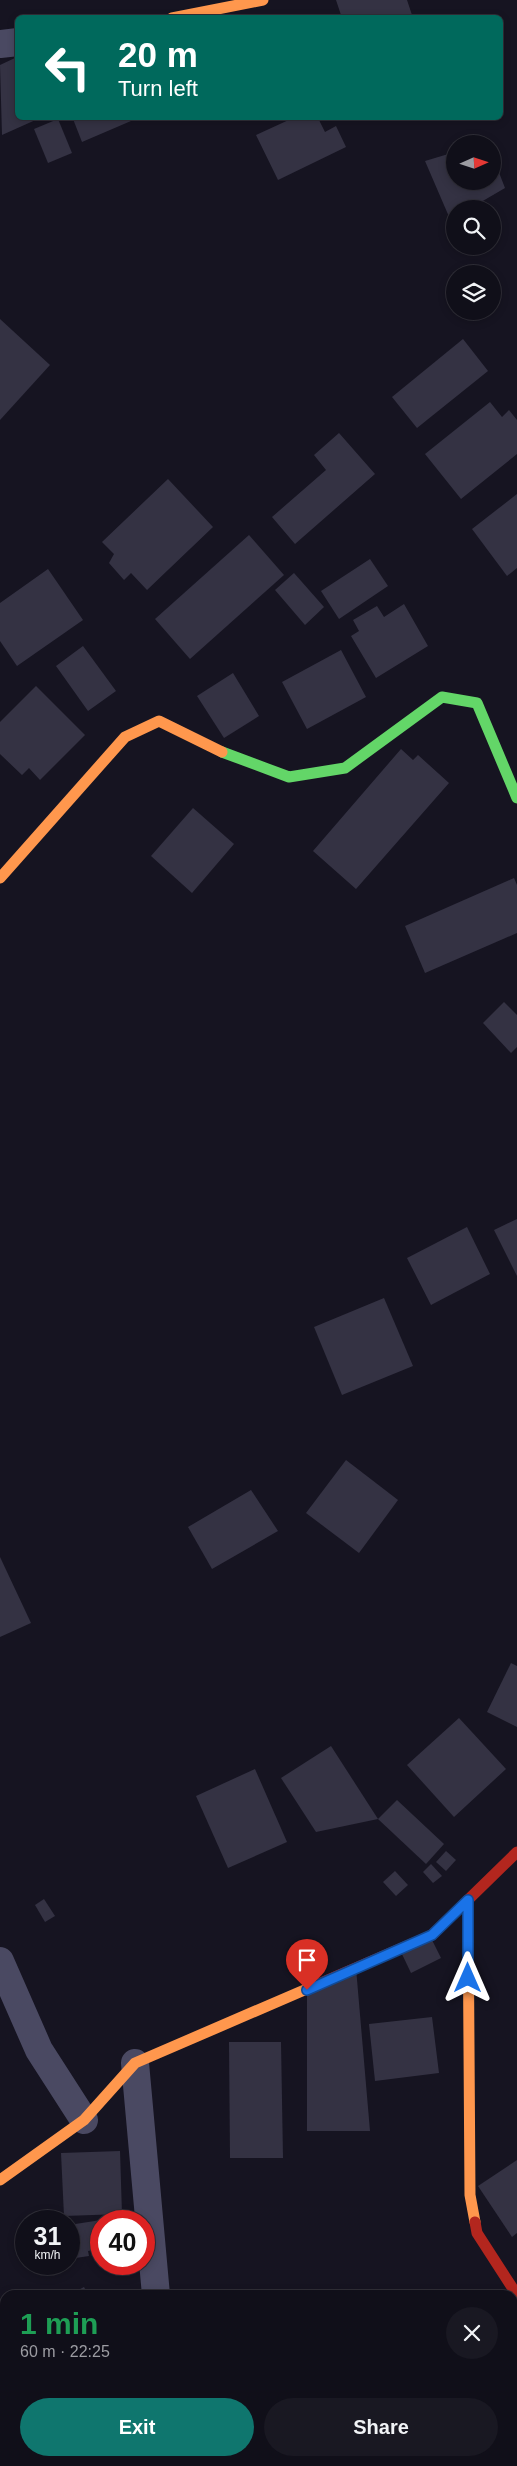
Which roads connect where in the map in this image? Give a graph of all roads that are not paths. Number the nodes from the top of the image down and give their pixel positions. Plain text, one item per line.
1 (263, 0) edge
2 (190, 15) edge
3 (15, 42) edge
4 (0, 44) edge
5 (517, 798) edge
6 (0, 878) edge
7 (517, 1852) edge
8 (468, 1900) junction
9 (0, 1961) edge
10 (135, 2063) junction
11 (84, 2120) junction
12 (0, 2180) edge
13 (156, 2290) edge
14 (514, 2290) edge

1 - 2 street
3 - 4 street
5 - 6 street
7 - 8 street
8 - 10 street
8 - 14 street
9 - 11 street
10 - 11 street
10 - 13 street
11 - 12 street

